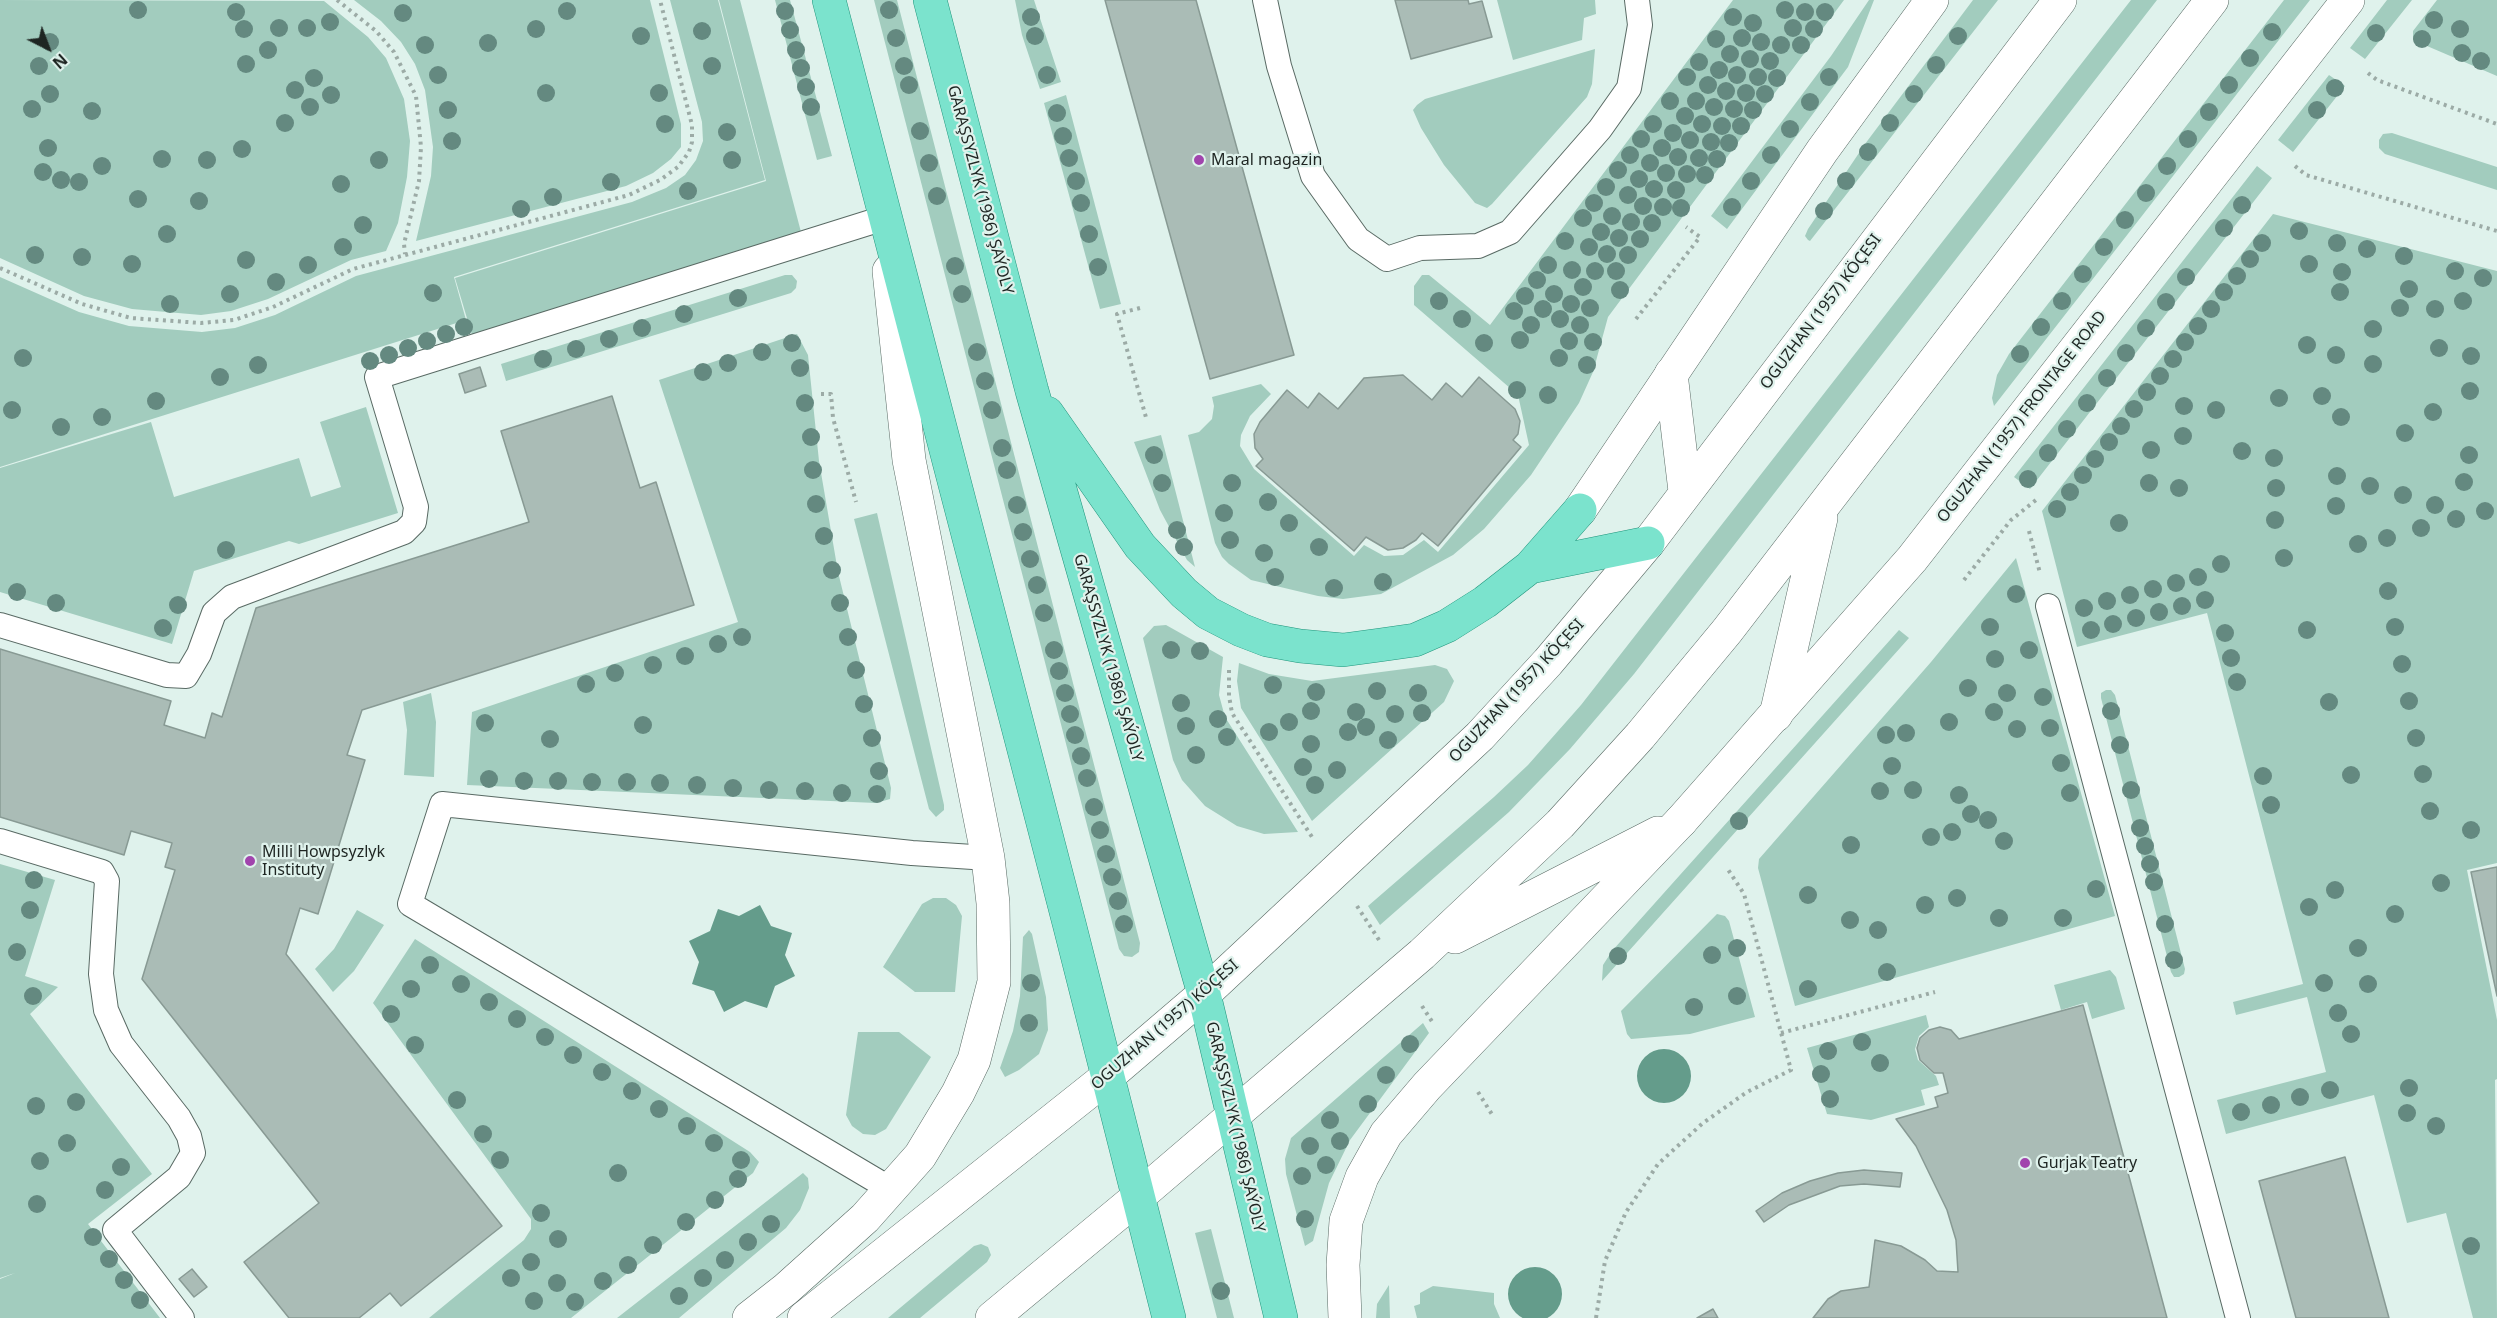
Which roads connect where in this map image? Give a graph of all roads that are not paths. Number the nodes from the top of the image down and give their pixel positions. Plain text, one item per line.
1 (829, 0) edge
2 (930, 0) edge
3 (1264, 0) edge
4 (1637, 0) edge
5 (1932, 0) edge
6 (2060, 0) edge
7 (2212, 0) edge
8 (2348, 0) edge
9 (884, 218) junction
10 (1671, 374) junction
11 (1032, 391) junction
12 (1685, 491) junction
13 (1823, 508) junction
14 (1648, 543) junction
15 (1530, 567) junction
16 (2048, 606) road end
17 (0, 625) edge
18 (1776, 715) junction
19 (1681, 821) junction
20 (0, 841) edge
21 (988, 858) junction
22 (1422, 954) junction
23 (1204, 994) junction
24 (1107, 1077) junction
25 (1233, 1115) junction
26 (892, 1190) junction
27 (1138, 1197) junction
28 (182, 1318) edge
29 (749, 1318) edge
30 (804, 1318) edge
31 (992, 1318) edge
32 (1169, 1318) edge
33 (1281, 1318) edge
34 (1346, 1318) edge
35 (2238, 1318) edge

1 - 9 main road
2 - 11 main road, GARAŞSYZLYK (1986) ŞAÝOLY
3 - 4 lane
5 - 10 main road
6 - 12 main road, OGUZHAN (1957) KÖÇESI
7 - 13 main road
8 - 18 main road, OGUZHAN (1957) FRONTAGE ROAD
9 - 17 lane
9 - 21 main road
9 - 24 main road
10 - 12 main road
10 - 15 main road
11 - 15 main road
11 - 23 main road, GARAŞSYZLYK (1986) ŞAÝOLY
12 - 14 main road, OGUZHAN (1957) KÖÇESI
13 - 18 main road
13 - 22 main road
14 - 15 main road
14 - 23 main road, OGUZHAN (1957) KÖÇESI
16 - 35 lane
18 - 19 main road, OGUZHAN (1957) FRONTAGE ROAD
19 - 22 main road
19 - 34 main road, OGUZHAN (1957) FRONTAGE ROAD
20 - 28 lane
21 - 26 main road
21 - 26 lane
22 - 25 main road
23 - 24 main road, OGUZHAN (1957) KÖÇESI
23 - 25 main road, GARAŞSYZLYK (1986) ŞAÝOLY
24 - 27 main road
24 - 30 main road, OGUZHAN (1957) KÖÇESI
25 - 27 main road
25 - 33 main road, GARAŞSYZLYK (1986) ŞAÝOLY
26 - 29 main road
27 - 31 main road
27 - 32 main road

